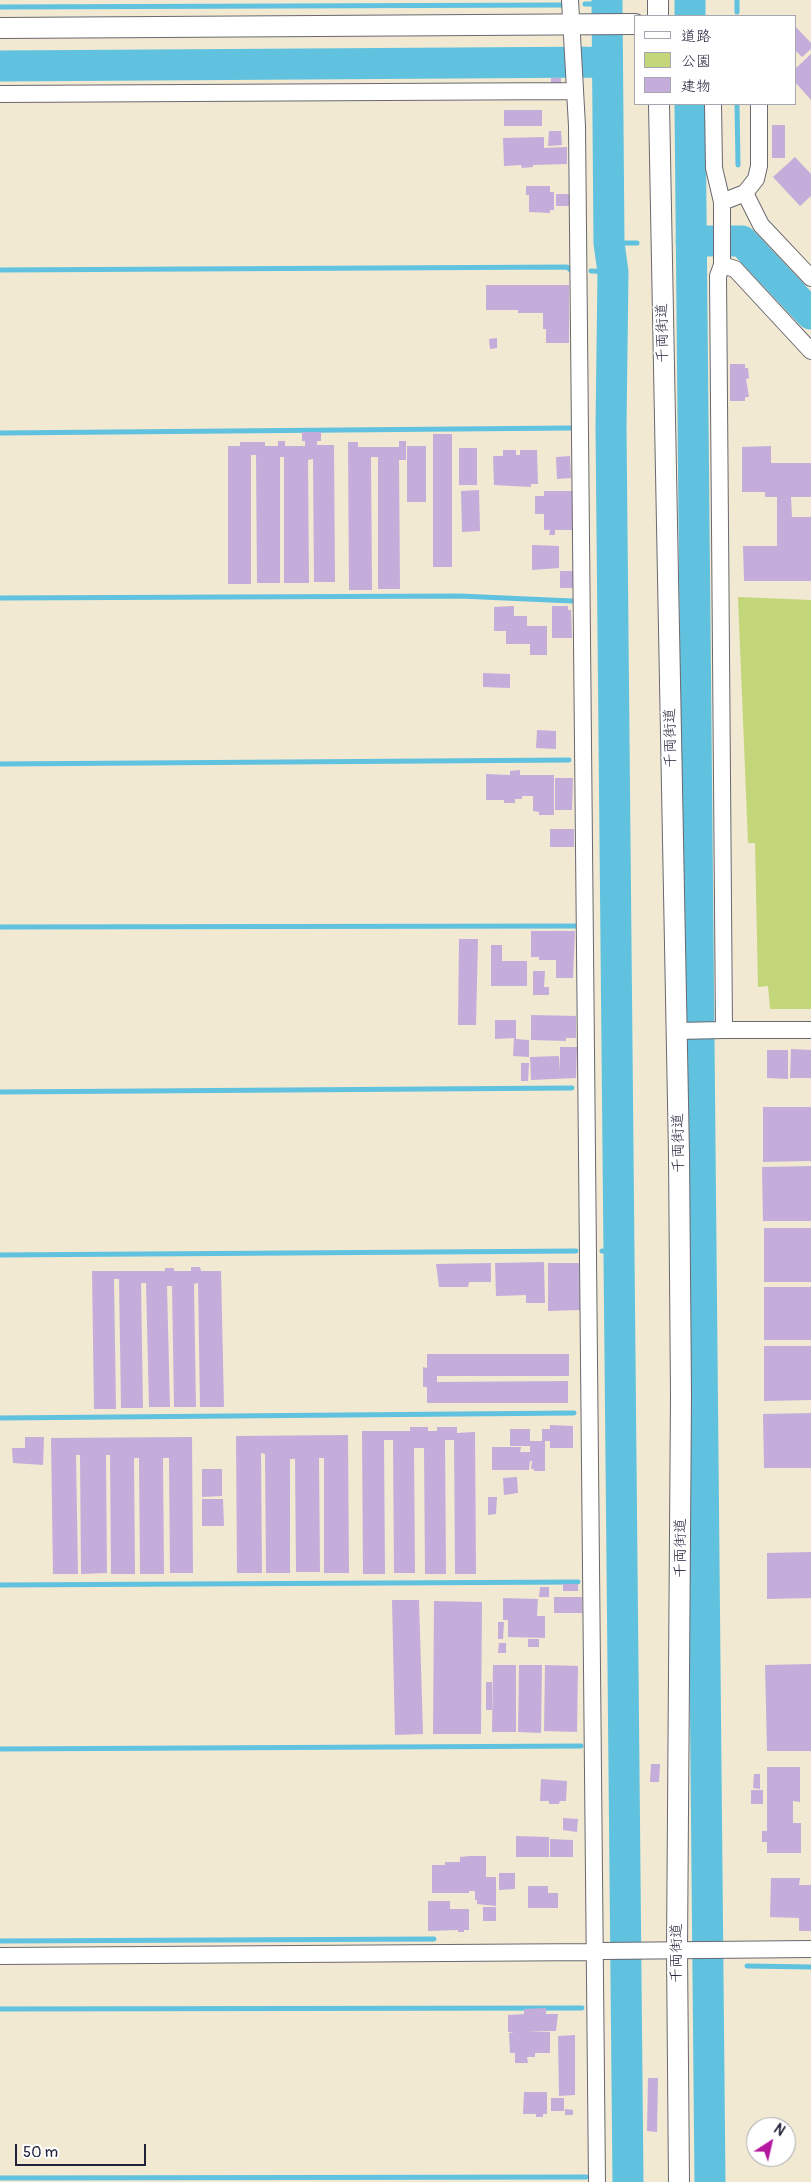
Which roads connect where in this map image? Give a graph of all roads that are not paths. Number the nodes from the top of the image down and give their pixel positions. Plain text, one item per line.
1 (570, 0) edge
2 (658, 0) edge
3 (658, 15) edge
4 (629, 24) edge
5 (0, 28) edge
6 (578, 30) junction
7 (575, 83) junction
8 (0, 94) edge
9 (659, 105) edge
10 (713, 105) edge
11 (759, 105) edge
12 (744, 193) junction
13 (722, 209) junction
14 (722, 261) junction
15 (811, 278) edge
16 (811, 351) edge
17 (701, 1030) junction
18 (811, 1030) edge
19 (811, 1949) edge
20 (670, 1950) junction
21 (599, 1951) junction
22 (0, 1956) edge
23 (597, 2182) edge
24 (679, 2182) edge

1 - 6 street
2 - 3 street
4 - 6 street
5 - 6 street
6 - 7 street
7 - 8 street
7 - 21 street
9 - 17 street, 千両街道
10 - 13 street
11 - 12 street
12 - 13 street
12 - 15 street
13 - 14 street
14 - 16 street
14 - 17 street
17 - 18 street
17 - 20 street, 千両街道
19 - 20 street
20 - 21 street
20 - 24 street, 千両街道
21 - 22 street
21 - 23 street

